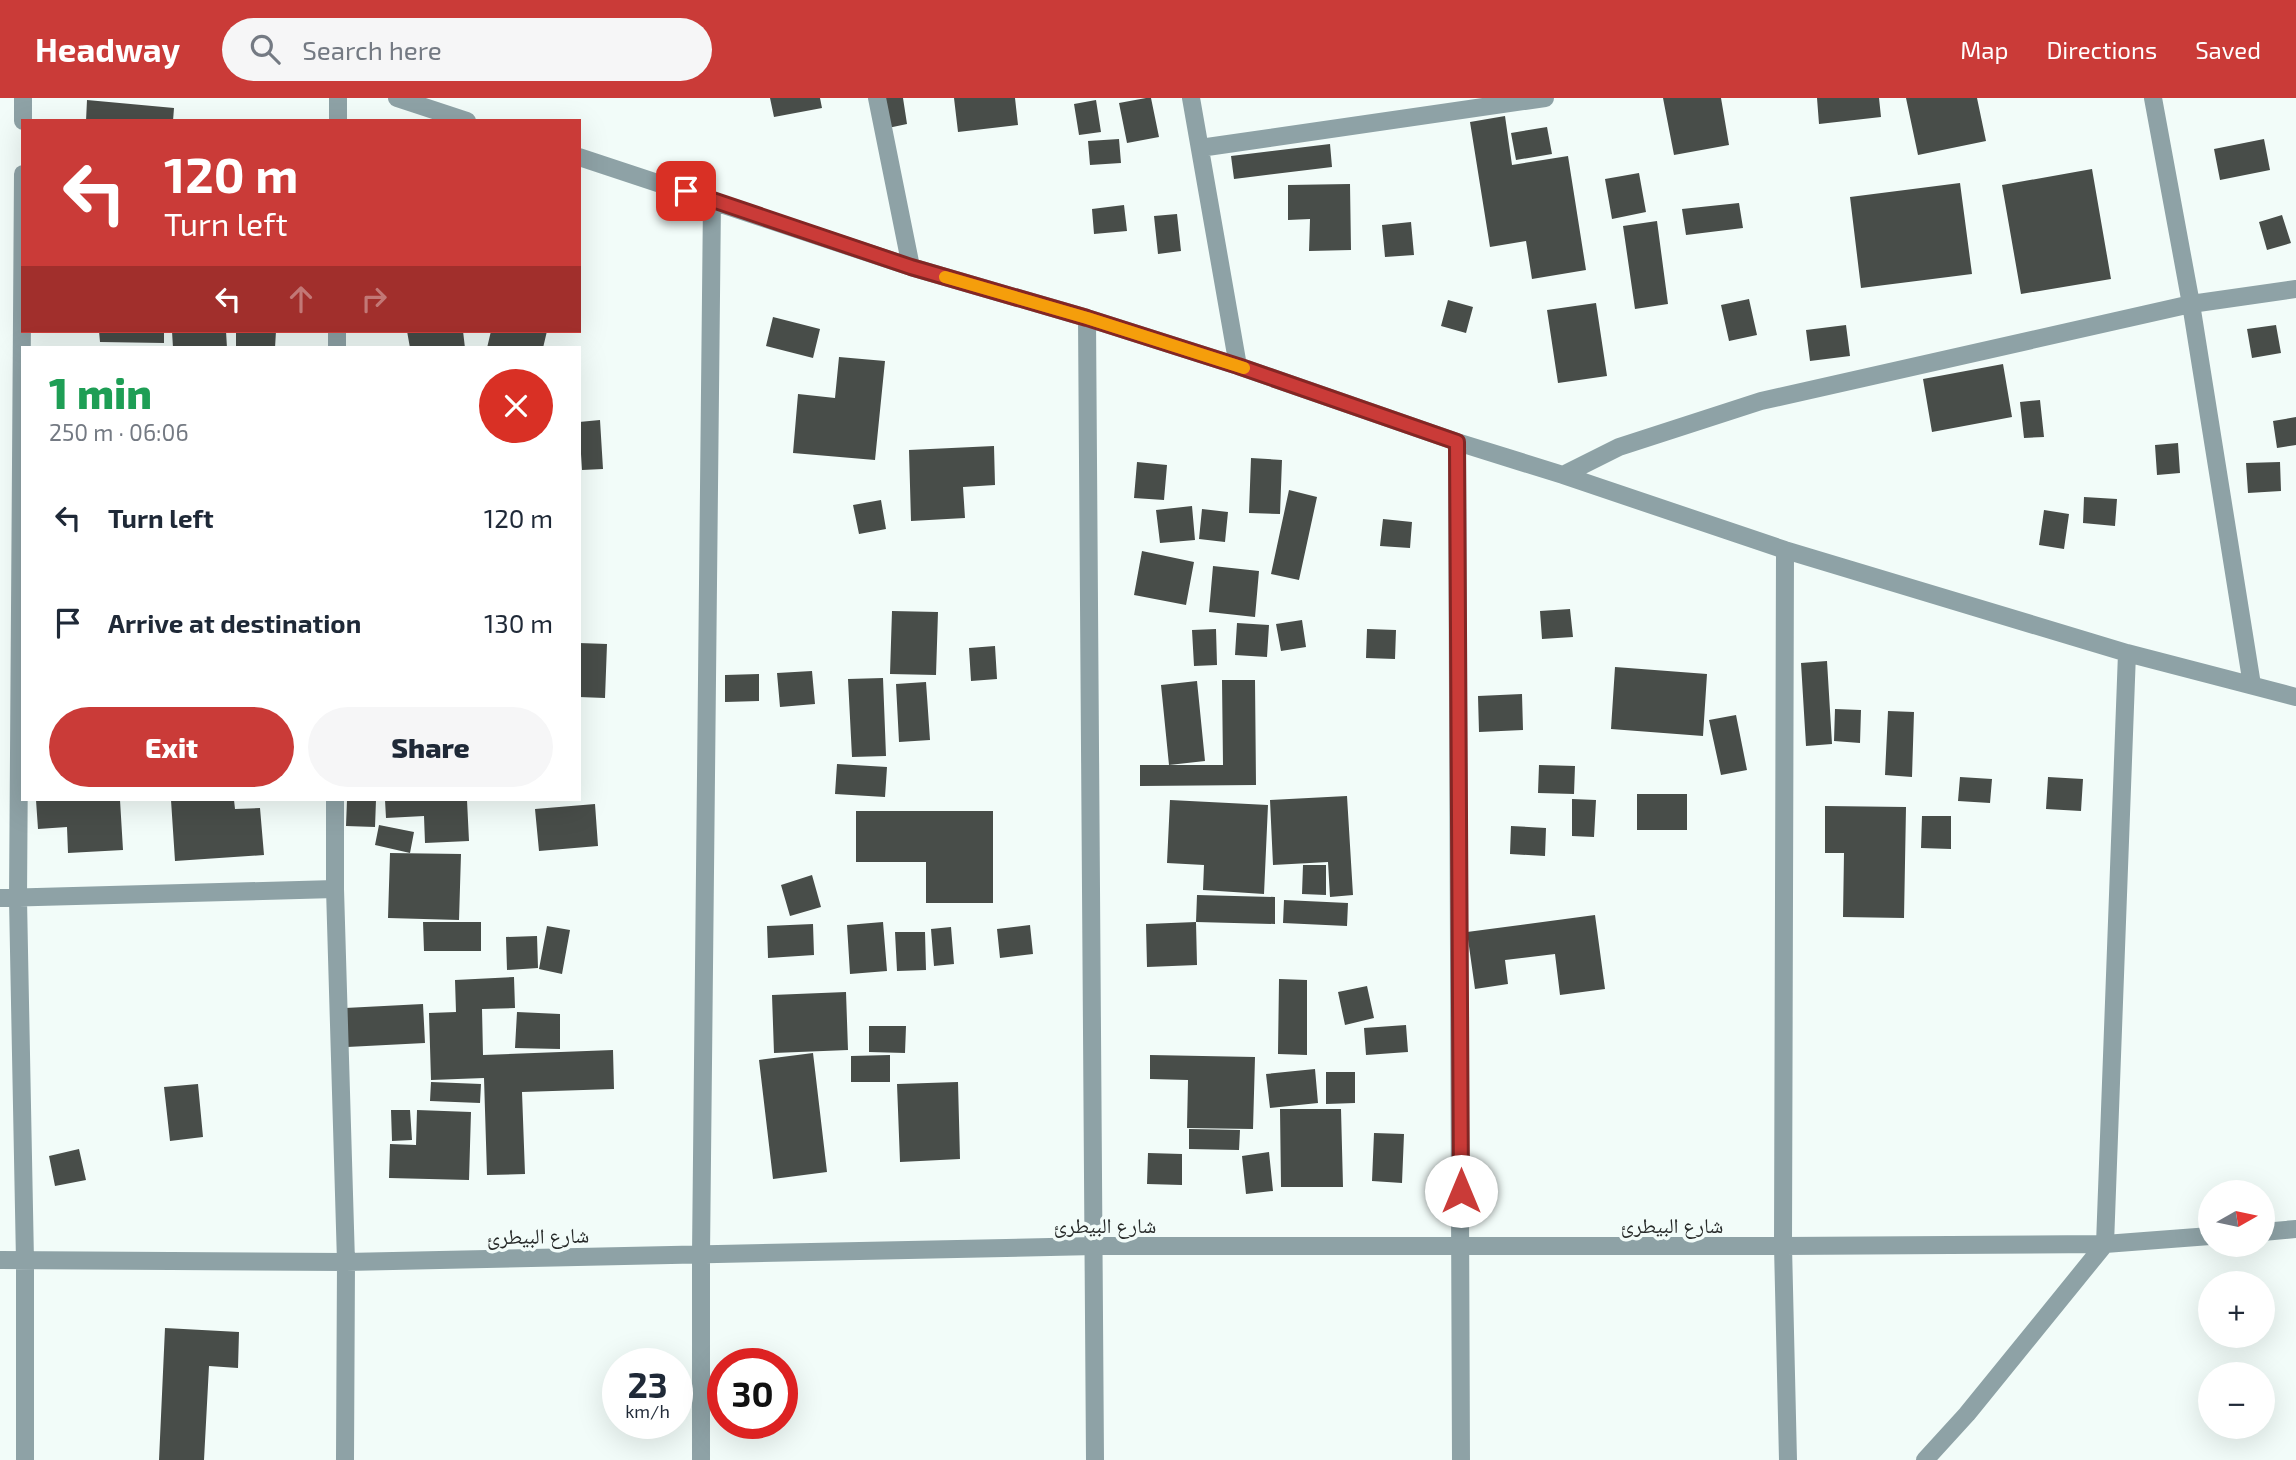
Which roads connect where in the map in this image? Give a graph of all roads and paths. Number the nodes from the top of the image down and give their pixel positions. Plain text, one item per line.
1 (23, 98) edge
2 (338, 98) edge
3 (397, 98) edge
4 (877, 98) edge
5 (1191, 98) edge
6 (1545, 98) edge
7 (2153, 98) edge
8 (1508, 101) edge
9 (23, 119) edge
10 (338, 119) edge
11 (461, 119) edge
12 (1200, 148) junction
13 (581, 158) edge
14 (712, 200) junction
15 (911, 267) junction
16 (21, 278) edge
17 (2296, 289) edge
18 (2192, 304) junction
19 (1087, 318) junction
20 (1238, 366) junction
21 (1457, 442) junction
22 (1563, 475) junction
23 (1784, 551) junction
24 (2127, 653) junction
25 (2252, 685) junction
26 (2296, 697) edge
27 (335, 801) edge
28 (335, 889) junction
29 (9, 899) edge
30 (2296, 1229) edge
31 (2275, 1231) edge
32 (2198, 1237) edge
33 (2105, 1244) junction
34 (1095, 1246) junction
35 (1461, 1246) junction
36 (1783, 1247) junction
37 (701, 1255) junction
38 (0, 1260) edge
39 (25, 1261) junction
40 (346, 1262) junction
41 (25, 1460) edge
42 (345, 1460) edge
43 (701, 1460) edge
44 (1095, 1460) edge
45 (1461, 1460) edge
46 (1788, 1460) edge
47 (1925, 1460) edge

1 - 9 street
2 - 10 street
3 - 11 street
4 - 15 street
5 - 12 street
6 - 8 street
7 - 18 street
8 - 12 street
12 - 20 street
13 - 14 street
14 - 15 street
14 - 37 street
15 - 19 street
16 - 29 street
17 - 18 street
18 - 22 street
18 - 25 street
19 - 20 street
19 - 34 street
20 - 21 street
21 - 22 street
21 - 35 street
22 - 23 street
23 - 24 street
23 - 36 street
24 - 25 street
24 - 33 street
25 - 26 street
27 - 28 street
28 - 29 street
28 - 40 street
29 - 39 street
30 - 31 street
32 - 33 street, شارع البيطرئ
33 - 36 street, شارع البيطرئ
33 - 47 street
34 - 35 street, شارع البيطرئ
34 - 37 street, شارع البيطرئ
34 - 44 street
35 - 36 street, شارع البيطرئ
35 - 45 street
36 - 46 street
37 - 40 street, شارع البيطرئ
37 - 43 street
38 - 39 street, شارع البيطرئ
39 - 40 street, شارع البيطرئ
39 - 41 street
40 - 42 street

